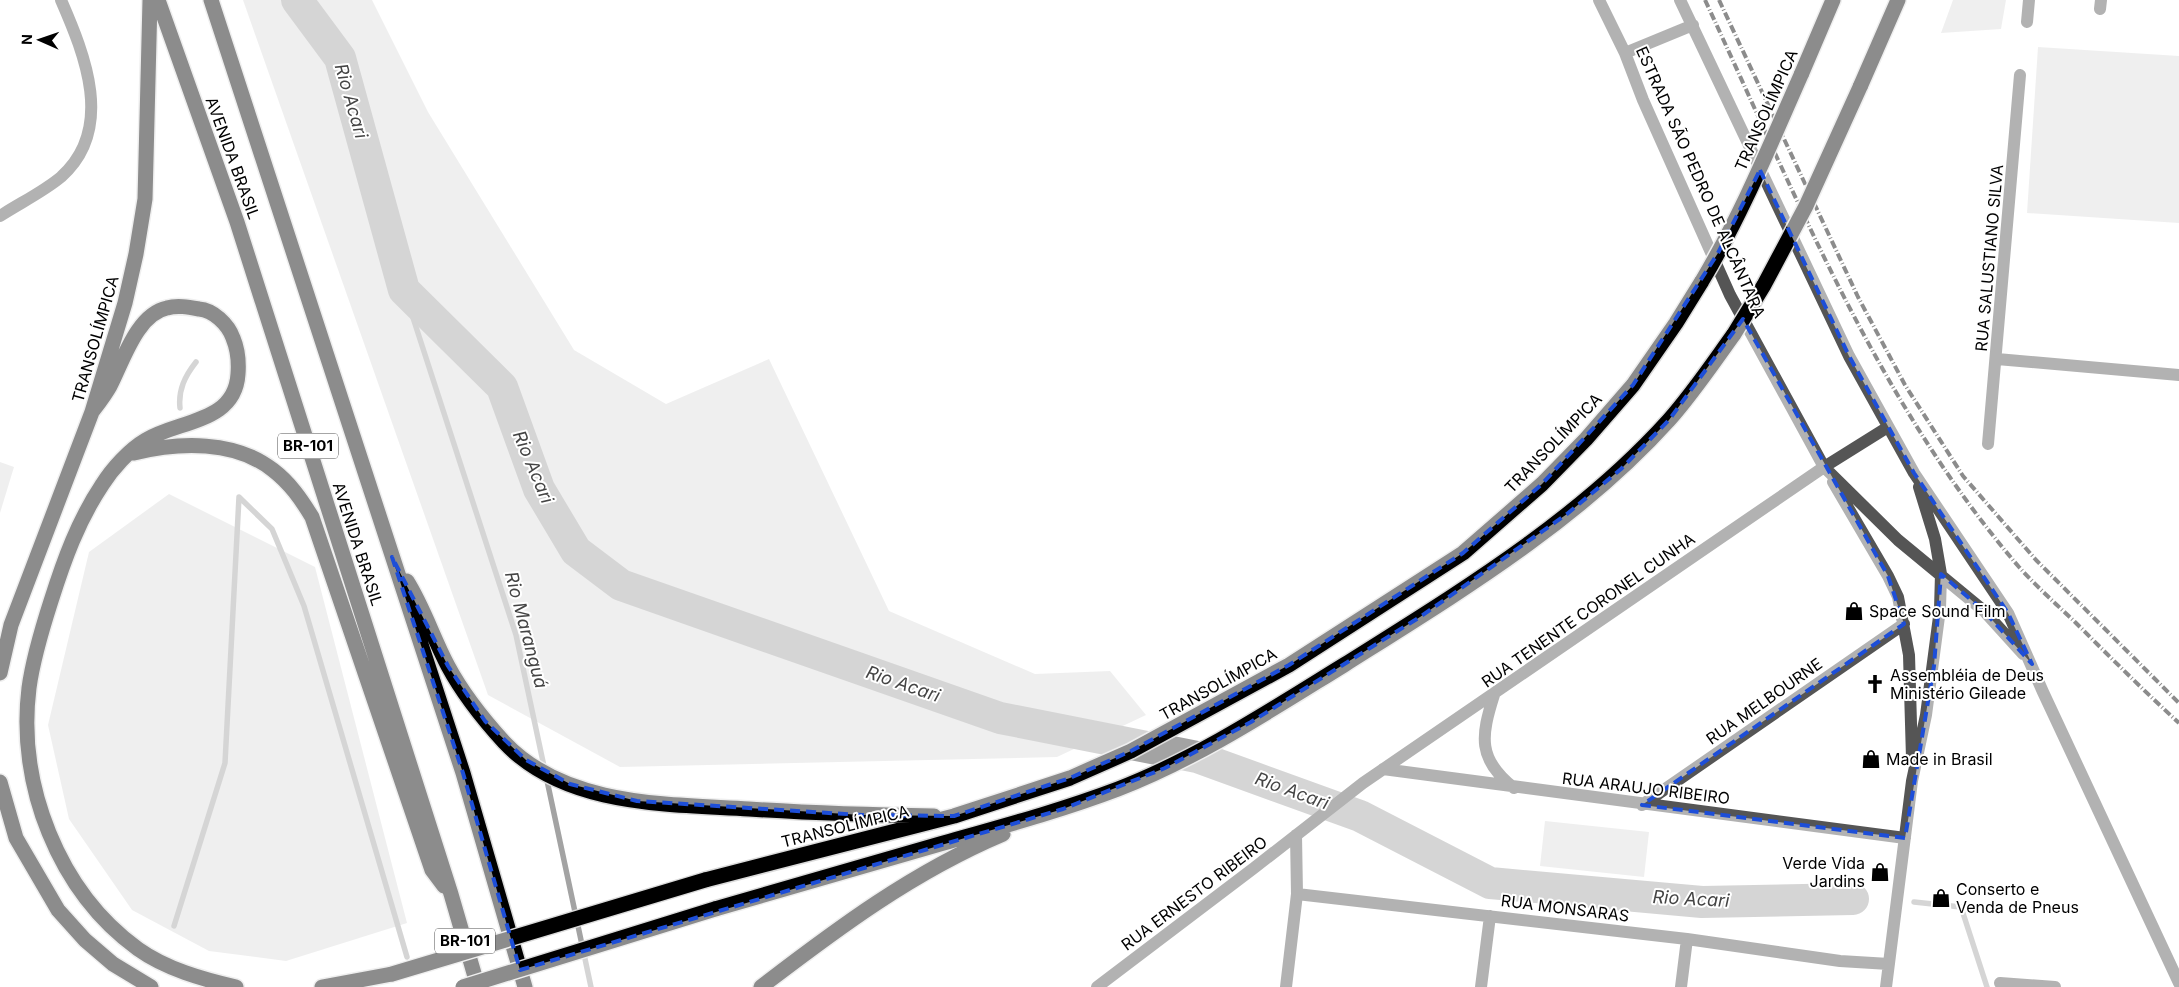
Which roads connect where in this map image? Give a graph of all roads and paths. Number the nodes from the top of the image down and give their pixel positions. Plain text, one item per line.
1 (61, 0) edge
2 (150, 0) edge
3 (158, 0) edge
4 (211, 0) edge
5 (1599, 0) edge
6 (1680, 0) edge
7 (1833, 0) edge
8 (1898, 0) edge
9 (2029, 0) edge
10 (2027, 22) dead end
11 (1693, 25) junction
12 (1625, 53) junction
13 (2020, 75) dead end
14 (0, 216) edge
15 (1997, 359) junction
16 (2179, 375) edge
17 (92, 412) junction
18 (1888, 427) junction
19 (1988, 444) dead end
20 (130, 454) junction
21 (1824, 467) junction
22 (1914, 472) junction
23 (392, 557) junction
24 (1941, 574) junction
25 (1904, 624) junction
26 (2032, 664) junction
27 (0, 672) edge
28 (1494, 695) junction
29 (1383, 769) junction
30 (1912, 781) junction
31 (0, 782) edge
32 (1514, 788) junction
33 (1642, 804) junction
34 (1067, 808) junction
35 (954, 816) junction
36 (1310, 824) joint
37 (1296, 834) junction
38 (1905, 838) junction
39 (451, 894) junction
40 (1297, 894) junction
41 (1490, 916) junction
42 (1687, 939) junction
43 (1889, 964) junction
44 (2000, 983) dead end
45 (2179, 983) edge
46 (1102, 985) edge
47 (151, 987) edge
48 (236, 987) edge
49 (322, 987) edge
50 (463, 987) edge
51 (478, 987) edge
52 (525, 987) edge
53 (761, 987) edge
54 (1286, 987) edge
55 (1481, 987) edge
56 (1681, 987) edge
57 (1886, 987) edge
58 (2055, 987) edge

1 - 14 street
2 - 17 highway, TRANSOLÍMPICA
3 - 39 highway, AVENIDA BRASIL / BR-101
4 - 23 highway, AVENIDA BRASIL / BR-101
5 - 12 street, ESTRADA SÃO PEDRO DE ALCÂNTARA
6 - 11 street, ESTRADA SÃO PEDRO DE ALCÂNTARA
7 - 35 highway, TRANSOLÍMPICA, bridge
8 - 34 highway, bridge
9 - 10 street
11 - 12 street
11 - 18 street, ESTRADA SÃO PEDRO DE ALCÂNTARA
12 - 21 street, ESTRADA SÃO PEDRO DE ALCÂNTARA
13 - 15 street, RUA SALUSTIANO SILVA
15 - 16 street
15 - 19 street, RUA SALUSTIANO SILVA
17 - 20 highway
17 - 27 highway, TRANSOLÍMPICA
18 - 21 street, RUA TENENTE CORONEL CUNHA
18 - 22 street, ESTRADA SÃO PEDRO DE ALCÂNTARA
20 - 39 highway
20 - 48 highway
21 - 24 street, ESTRADA SÃO PEDRO DE ALCÂNTARA
21 - 25 street
21 - 28 street, RUA TENENTE CORONEL CUNHA
22 - 24 street
22 - 26 street, ESTRADA SÃO PEDRO DE ALCÂNTARA
23 - 35 highway
23 - 52 highway, AVENIDA BRASIL / BR-101
24 - 26 street, ESTRADA SÃO PEDRO DE ALCÂNTARA
24 - 30 street
25 - 30 street
25 - 33 street, RUA MELBOURNE
26 - 45 street, ESTRADA SÃO PEDRO DE ALCÂNTARA
28 - 29 street, RUA TENENTE CORONEL CUNHA
28 - 32 street
29 - 32 street, RUA ARAUJO RIBEIRO
29 - 36 street, RUA TENENTE CORONEL CUNHA
30 - 38 street
31 - 47 highway
32 - 33 street, RUA ARAUJO RIBEIRO
33 - 38 street, RUA ARAUJO RIBEIRO
34 - 50 highway, bridge
34 - 53 highway
35 - 49 highway, TRANSOLÍMPICA, bridge
36 - 37 street, RUA ERNESTO RIBEIRO
37 - 40 street
37 - 46 street, RUA ERNESTO RIBEIRO
38 - 43 street
39 - 51 highway, AVENIDA BRASIL / BR-101
40 - 41 street, RUA MONSARAS
40 - 54 street
41 - 42 street, RUA MONSARAS
41 - 55 street
42 - 43 street, RUA MONSARAS
42 - 56 street
43 - 57 street
44 - 58 street

